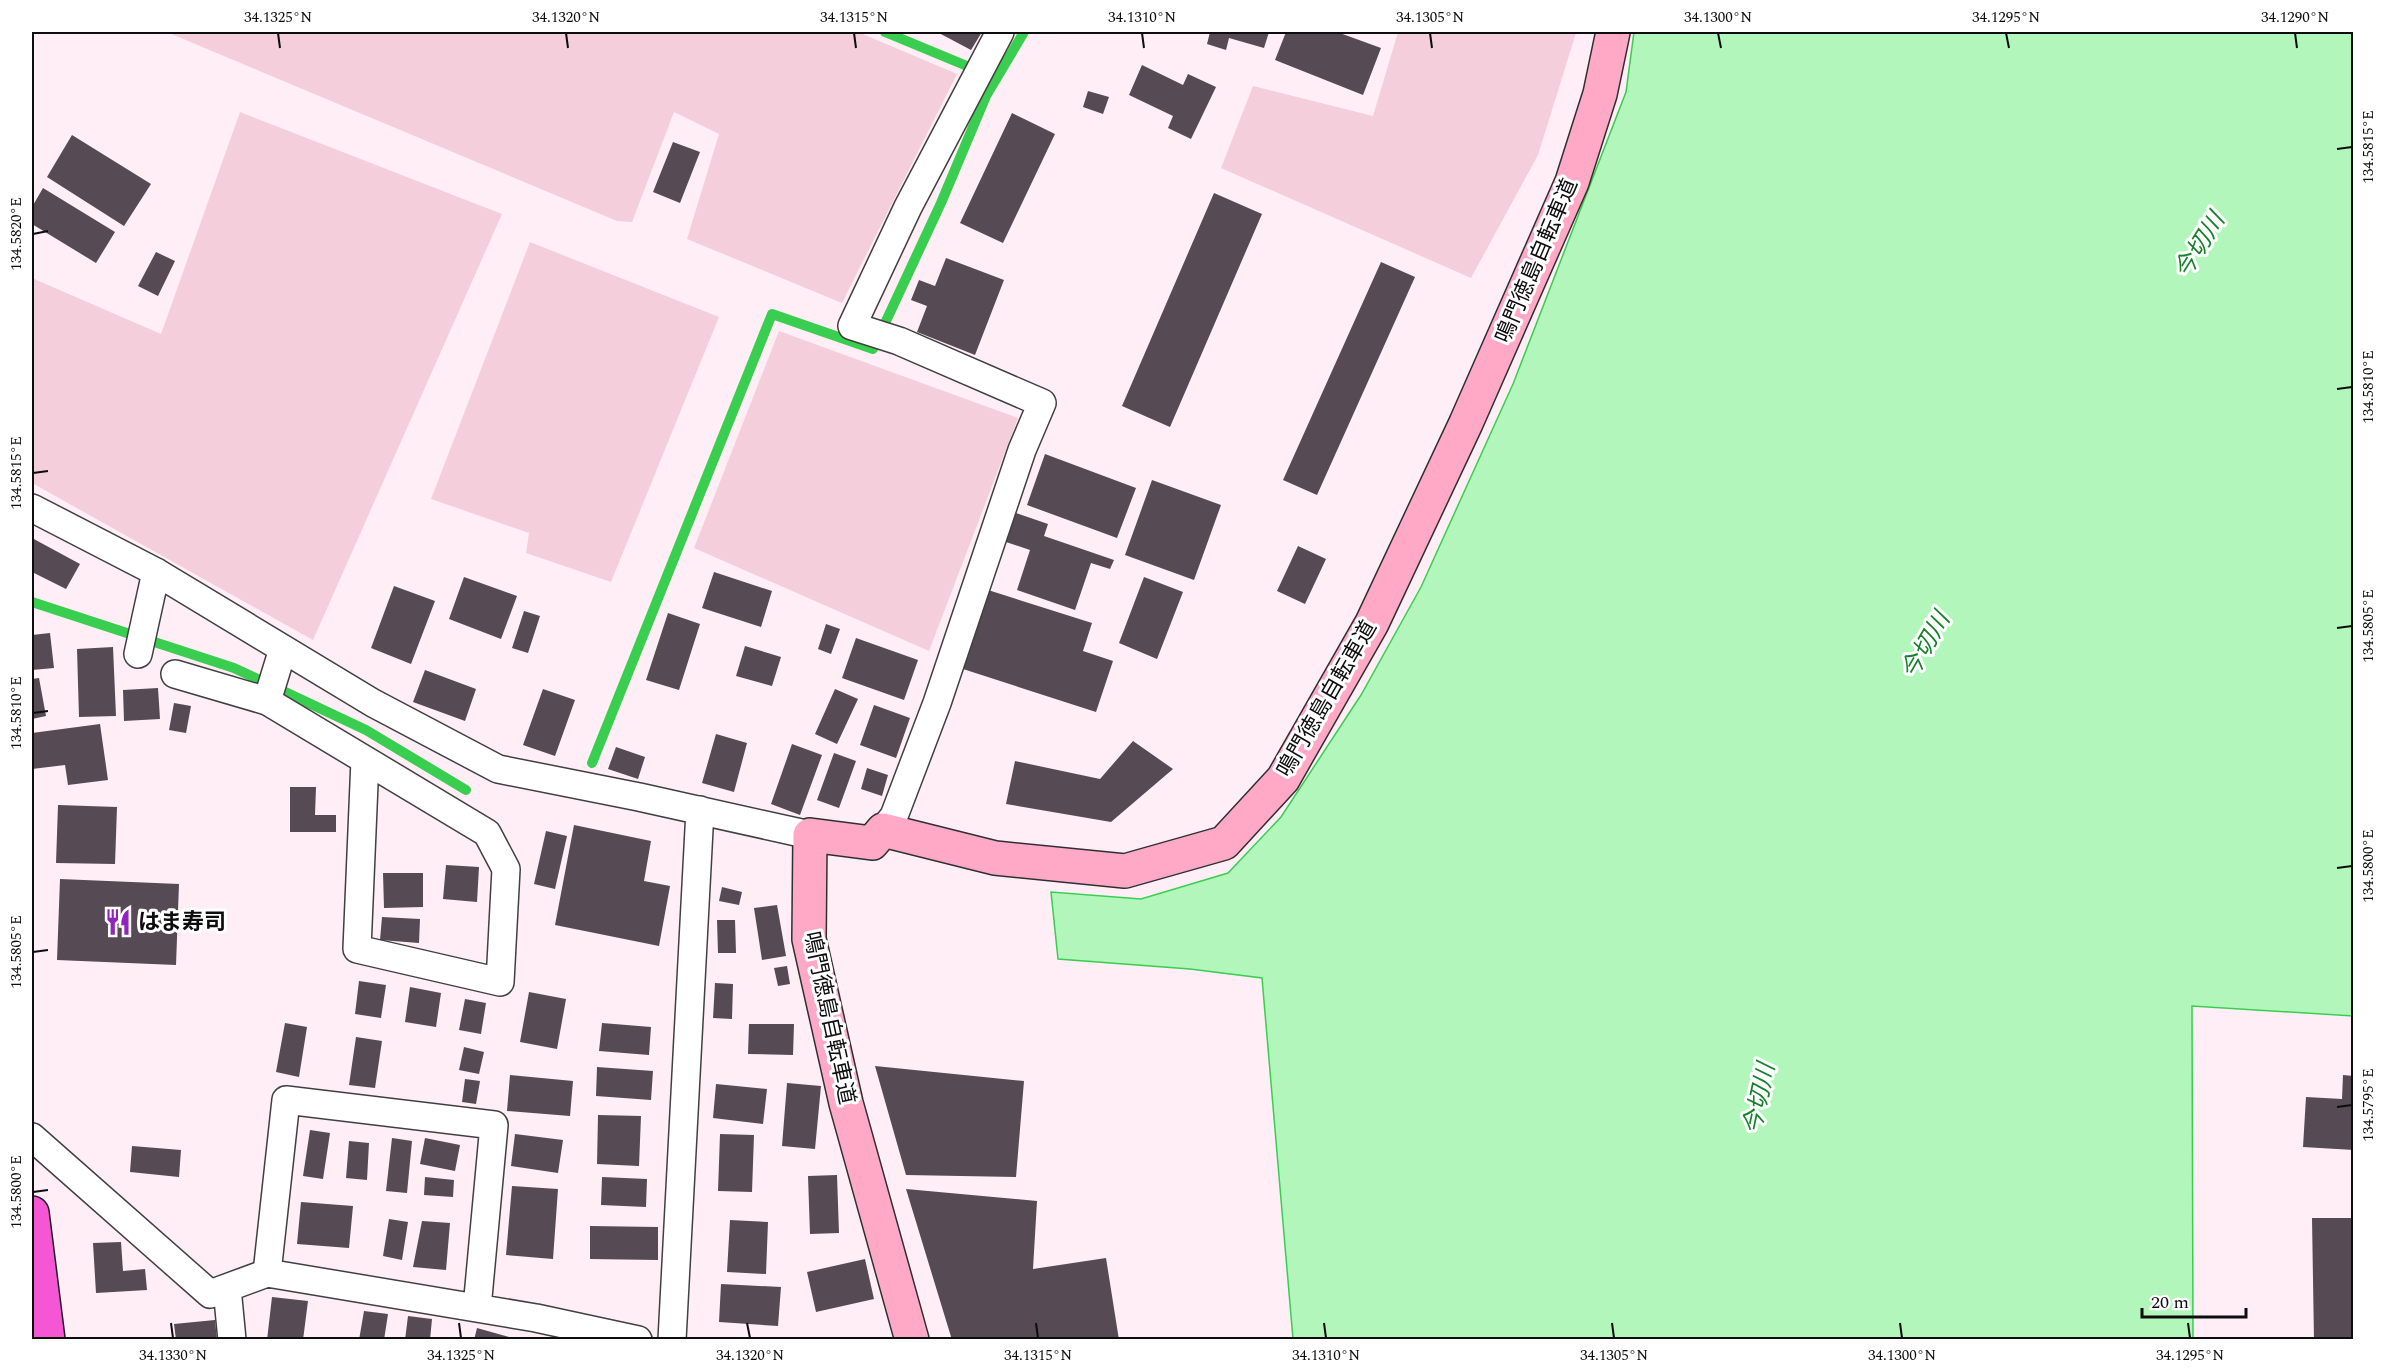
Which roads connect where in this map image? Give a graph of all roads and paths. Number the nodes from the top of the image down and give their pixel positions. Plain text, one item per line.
1 (1000, 32) edge
2 (1613, 32) edge
3 (32, 508) edge
4 (156, 572) junction
5 (283, 649) junction
6 (138, 654) dead end
7 (175, 674) dead end
8 (267, 701) junction
9 (365, 760) junction
10 (700, 810) junction
11 (883, 830) junction
12 (810, 835) junction
13 (32, 1137) edge
14 (32, 1213) edge
15 (267, 1273) junction
16 (227, 1288) junction
17 (477, 1308) junction
18 (48, 1340) edge
19 (232, 1340) edge
20 (638, 1340) edge
21 (672, 1340) edge
22 (912, 1340) edge

1 - 11 street
2 - 11 main road, 鳴門徳島自転車道
3 - 4 street
4 - 5 street
4 - 6 street
5 - 8 street
5 - 10 street
7 - 8 street
8 - 9 street
9 - 9 street
10 - 12 street
10 - 21 street
11 - 12 main road
12 - 22 main road, 鳴門徳島自転車道
13 - 16 street
14 - 18 highway
15 - 16 street
15 - 17 street
15 - 17 street
16 - 19 street
17 - 20 street

